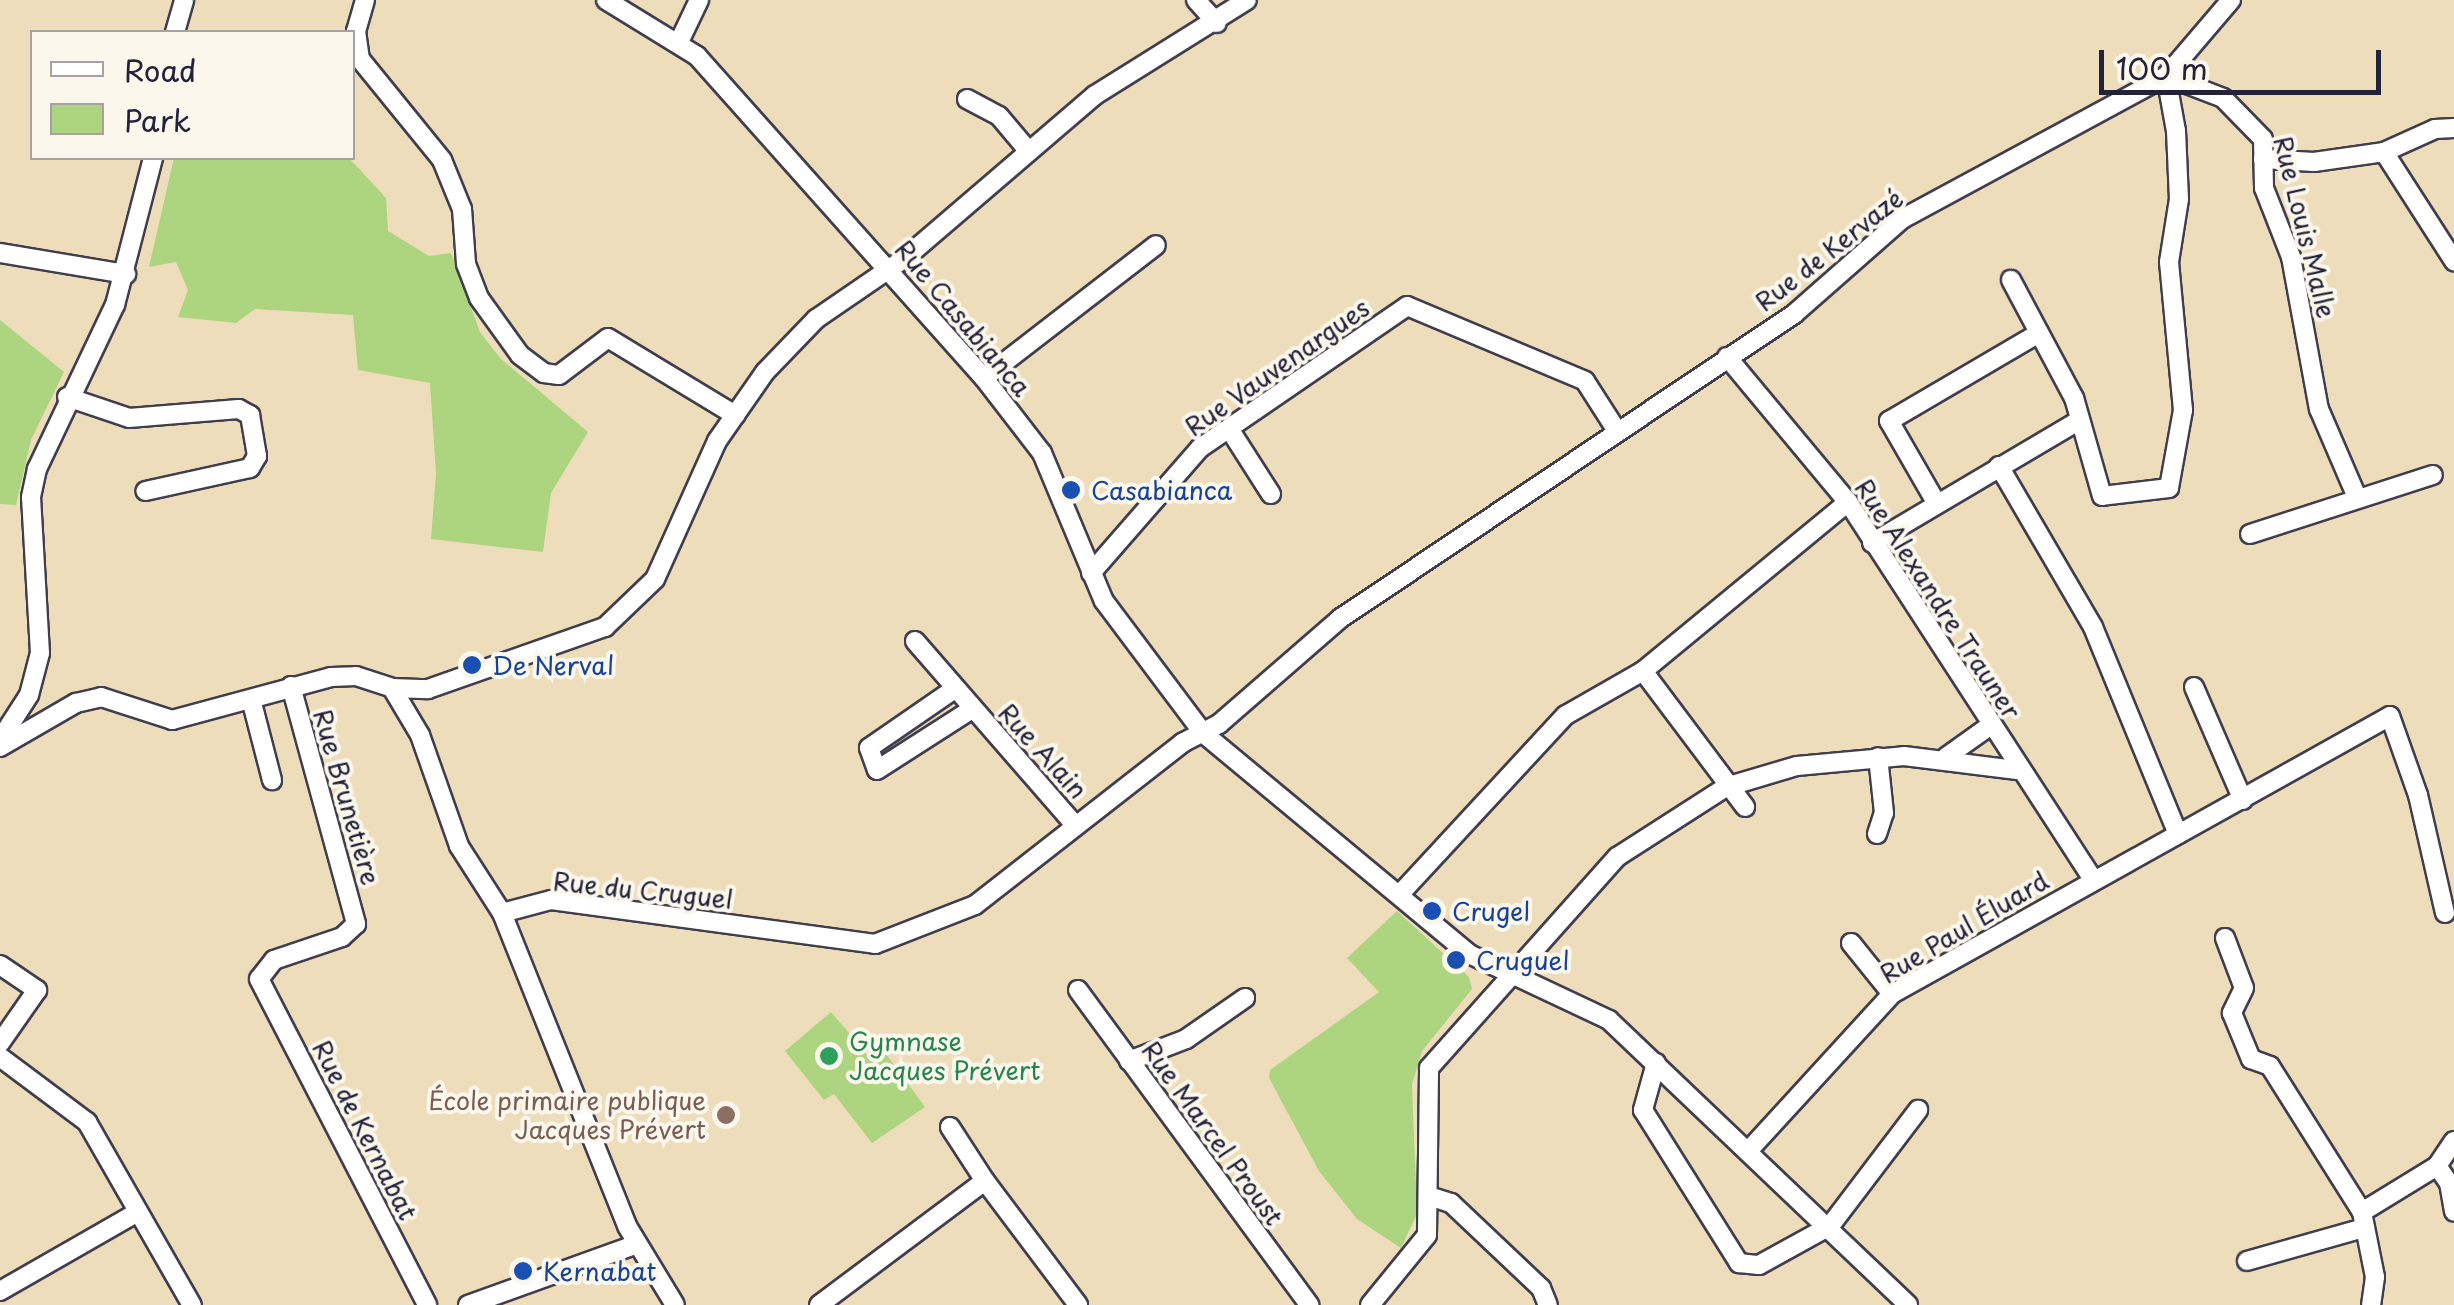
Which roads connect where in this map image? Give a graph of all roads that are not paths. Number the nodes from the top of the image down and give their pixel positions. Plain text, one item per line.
1 (184, 0) edge
2 (366, 0) edge
3 (606, 0) edge
4 (699, 0) edge
5 (1196, 0) edge
6 (1248, 0) edge
7 (2231, 0) edge
8 (1217, 23) junction
9 (176, 30) edge
10 (679, 42) junction
11 (2166, 76) junction
12 (967, 99) dead end
13 (2454, 128) edge
14 (1026, 148) junction
15 (2384, 152) junction
16 (2263, 159) junction
17 (152, 160) edge
18 (1156, 245) dead end
19 (0, 253) edge
20 (2454, 261) edge
21 (888, 268) junction
22 (126, 274) junction
23 (2011, 280) dead end
24 (2040, 333) junction
25 (1727, 357) junction
26 (984, 378) junction
27 (68, 397) junction
28 (735, 414) junction
29 (2078, 421) junction
30 (1230, 430) junction
31 (1617, 431) junction
32 (1999, 466) junction
33 (2433, 475) dead end
34 (145, 491) dead end
35 (1271, 494) dead end
36 (2356, 494) junction
37 (1848, 502) junction
38 (1937, 504) junction
39 (2250, 534) dead end
40 (1872, 543) junction
41 (1091, 573) junction
42 (915, 641) dead end
43 (1643, 671) junction
44 (291, 686) junction
45 (2194, 687) dead end
46 (392, 688) junction
47 (428, 689) junction
48 (952, 690) junction
49 (250, 699) junction
50 (972, 708) junction
51 (415, 722) junction
52 (1991, 725) junction
53 (1202, 733) junction
54 (0, 743) edge
55 (1878, 757) junction
56 (1946, 757) junction
57 (2017, 770) junction
58 (272, 780) dead end
59 (1726, 786) junction
60 (2243, 800) junction
61 (1745, 807) dead end
62 (1076, 826) junction
63 (1878, 834) dead end
64 (2178, 834) junction
65 (2092, 878) junction
66 (1400, 894) junction
67 (502, 912) junction
68 (2445, 913) dead end
69 (2225, 938) dead end
70 (1851, 943) dead end
71 (0, 966) edge
72 (1514, 973) junction
73 (258, 979) joint
74 (1078, 990) dead end
75 (1892, 994) junction
76 (1245, 998) dead end
77 (0, 1043) edge
78 (0, 1057) edge
79 (1129, 1061) junction
80 (1656, 1063) junction
81 (1918, 1110) dead end
82 (950, 1128) dead end
83 (2454, 1141) edge
84 (1750, 1149) junction
85 (2437, 1166) junction
86 (985, 1182) junction
87 (1432, 1197) junction
88 (138, 1212) junction
89 (2454, 1212) edge
90 (2363, 1220) junction
91 (1830, 1226) junction
92 (638, 1244) junction
93 (2247, 1261) dead end
94 (0, 1291) edge
95 (192, 1305) edge
96 (428, 1305) edge
97 (468, 1305) edge
98 (675, 1305) edge
99 (819, 1305) edge
100 (1078, 1305) edge
101 (1310, 1305) edge
102 (1370, 1305) edge
103 (1548, 1305) edge
104 (1908, 1305) edge
105 (2371, 1305) edge

1 - 9 street
2 - 28 street
3 - 10 street, Rue Casabianca
4 - 10 street
5 - 8 street
6 - 8 street
7 - 11 street
8 - 14 street
10 - 21 street, Rue Casabianca
11 - 16 street, Rue Louis Malle
11 - 25 street, Rue de Kervazé
11 - 29 street
12 - 14 street
13 - 15 street
14 - 21 street
15 - 16 street
15 - 20 street
16 - 36 street, Rue Louis Malle
17 - 22 street
18 - 26 street
19 - 22 street
21 - 26 street, Rue Casabianca
21 - 28 street
22 - 27 street
23 - 24 street
24 - 29 street
24 - 38 street
25 - 31 street, Rue de Kervazé
25 - 37 street, Rue Alexandre Trauner
26 - 41 street, Rue Casabianca
27 - 34 street
27 - 54 street
28 - 47 street
29 - 32 street
30 - 31 street, Rue Vauvenargues
30 - 35 street
30 - 41 street, Rue Vauvenargues
31 - 53 street, Rue de Kervazé
32 - 38 street
32 - 64 street
33 - 36 street
36 - 39 street
37 - 40 street, Rue Alexandre Trauner
37 - 43 street
38 - 40 street
40 - 52 street, Rue Alexandre Trauner
41 - 53 street, Rue Casabianca
42 - 48 street, Rue Alain
43 - 59 street
43 - 66 street
44 - 46 street
44 - 49 street
44 - 73 street, Rue Brunetière
45 - 60 street
46 - 47 street
46 - 51 street
47 - 51 street
48 - 50 street, Rue Alain
48 - 50 street, Rue Alain
49 - 54 street
49 - 58 street
50 - 62 street, Rue Alain
51 - 67 street
52 - 56 street
52 - 57 street, Rue Alexandre Trauner
53 - 62 street, Rue du Cruguel
53 - 66 street, Rue Casabianca
55 - 56 street
55 - 59 street
55 - 63 street
56 - 57 street
57 - 65 street, Rue Alexandre Trauner
59 - 61 street
59 - 72 street
60 - 64 street, Rue Paul Éluard
60 - 68 street, Rue Paul Éluard
62 - 67 street, Rue du Cruguel
64 - 65 street, Rue Paul Éluard
65 - 75 street, Rue Paul Éluard
66 - 72 street, Rue Casabianca
67 - 92 street
69 - 90 street
70 - 75 street
71 - 77 street
72 - 80 street, Rue Casabianca
72 - 87 street
73 - 96 street, Rue de Kernabat
74 - 79 street, Rue Marcel Proust
75 - 84 street, Rue Paul Éluard
76 - 79 street
78 - 88 street
79 - 101 street, Rue Marcel Proust
80 - 84 street, Rue Casabianca
80 - 91 street
81 - 91 street
82 - 86 street
83 - 85 street
84 - 91 street, Rue Casabianca
85 - 89 street
85 - 90 street
86 - 99 street
86 - 100 street
87 - 102 street
87 - 103 street
88 - 94 street
88 - 95 street
90 - 93 street
90 - 105 street
91 - 104 street, Rue Casabianca
92 - 97 street
92 - 98 street

